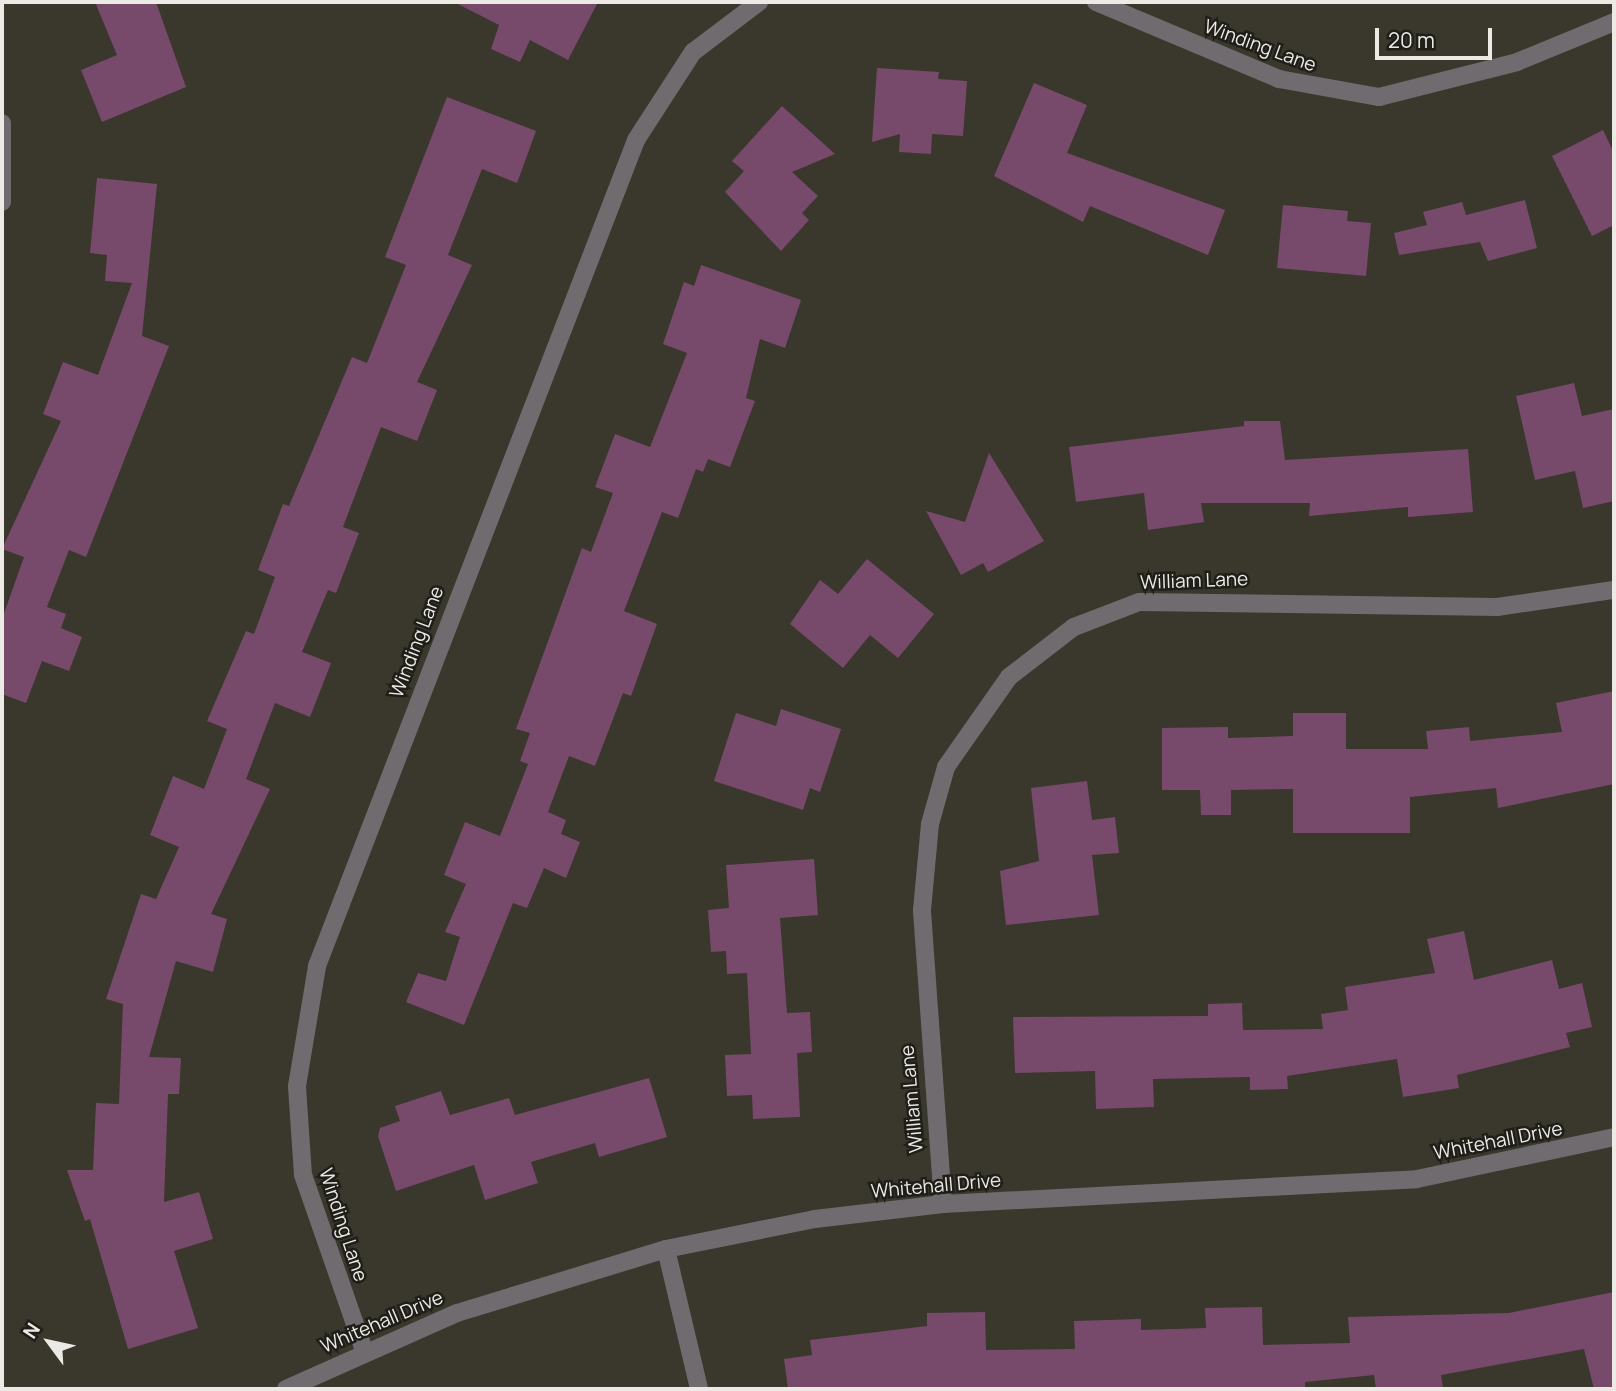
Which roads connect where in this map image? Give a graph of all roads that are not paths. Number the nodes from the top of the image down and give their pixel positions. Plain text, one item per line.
1 (759, 2) edge
2 (1096, 2) edge
3 (732, 8) edge
4 (1614, 22) edge
5 (2, 123) edge
6 (2, 202) edge
7 (1614, 590) edge
8 (1614, 1137) edge
9 (943, 1203) junction
10 (666, 1249) junction
11 (364, 1350) junction
12 (286, 1389) edge
13 (699, 1389) edge

1 - 3 street, Winding Lane
2 - 4 street, Winding Lane
3 - 11 street, Winding Lane
5 - 6 street
7 - 9 street, William Lane
8 - 9 street, Whitehall Drive
9 - 10 street, Whitehall Drive
10 - 11 street, Whitehall Drive
10 - 13 street
11 - 12 street, Whitehall Drive

